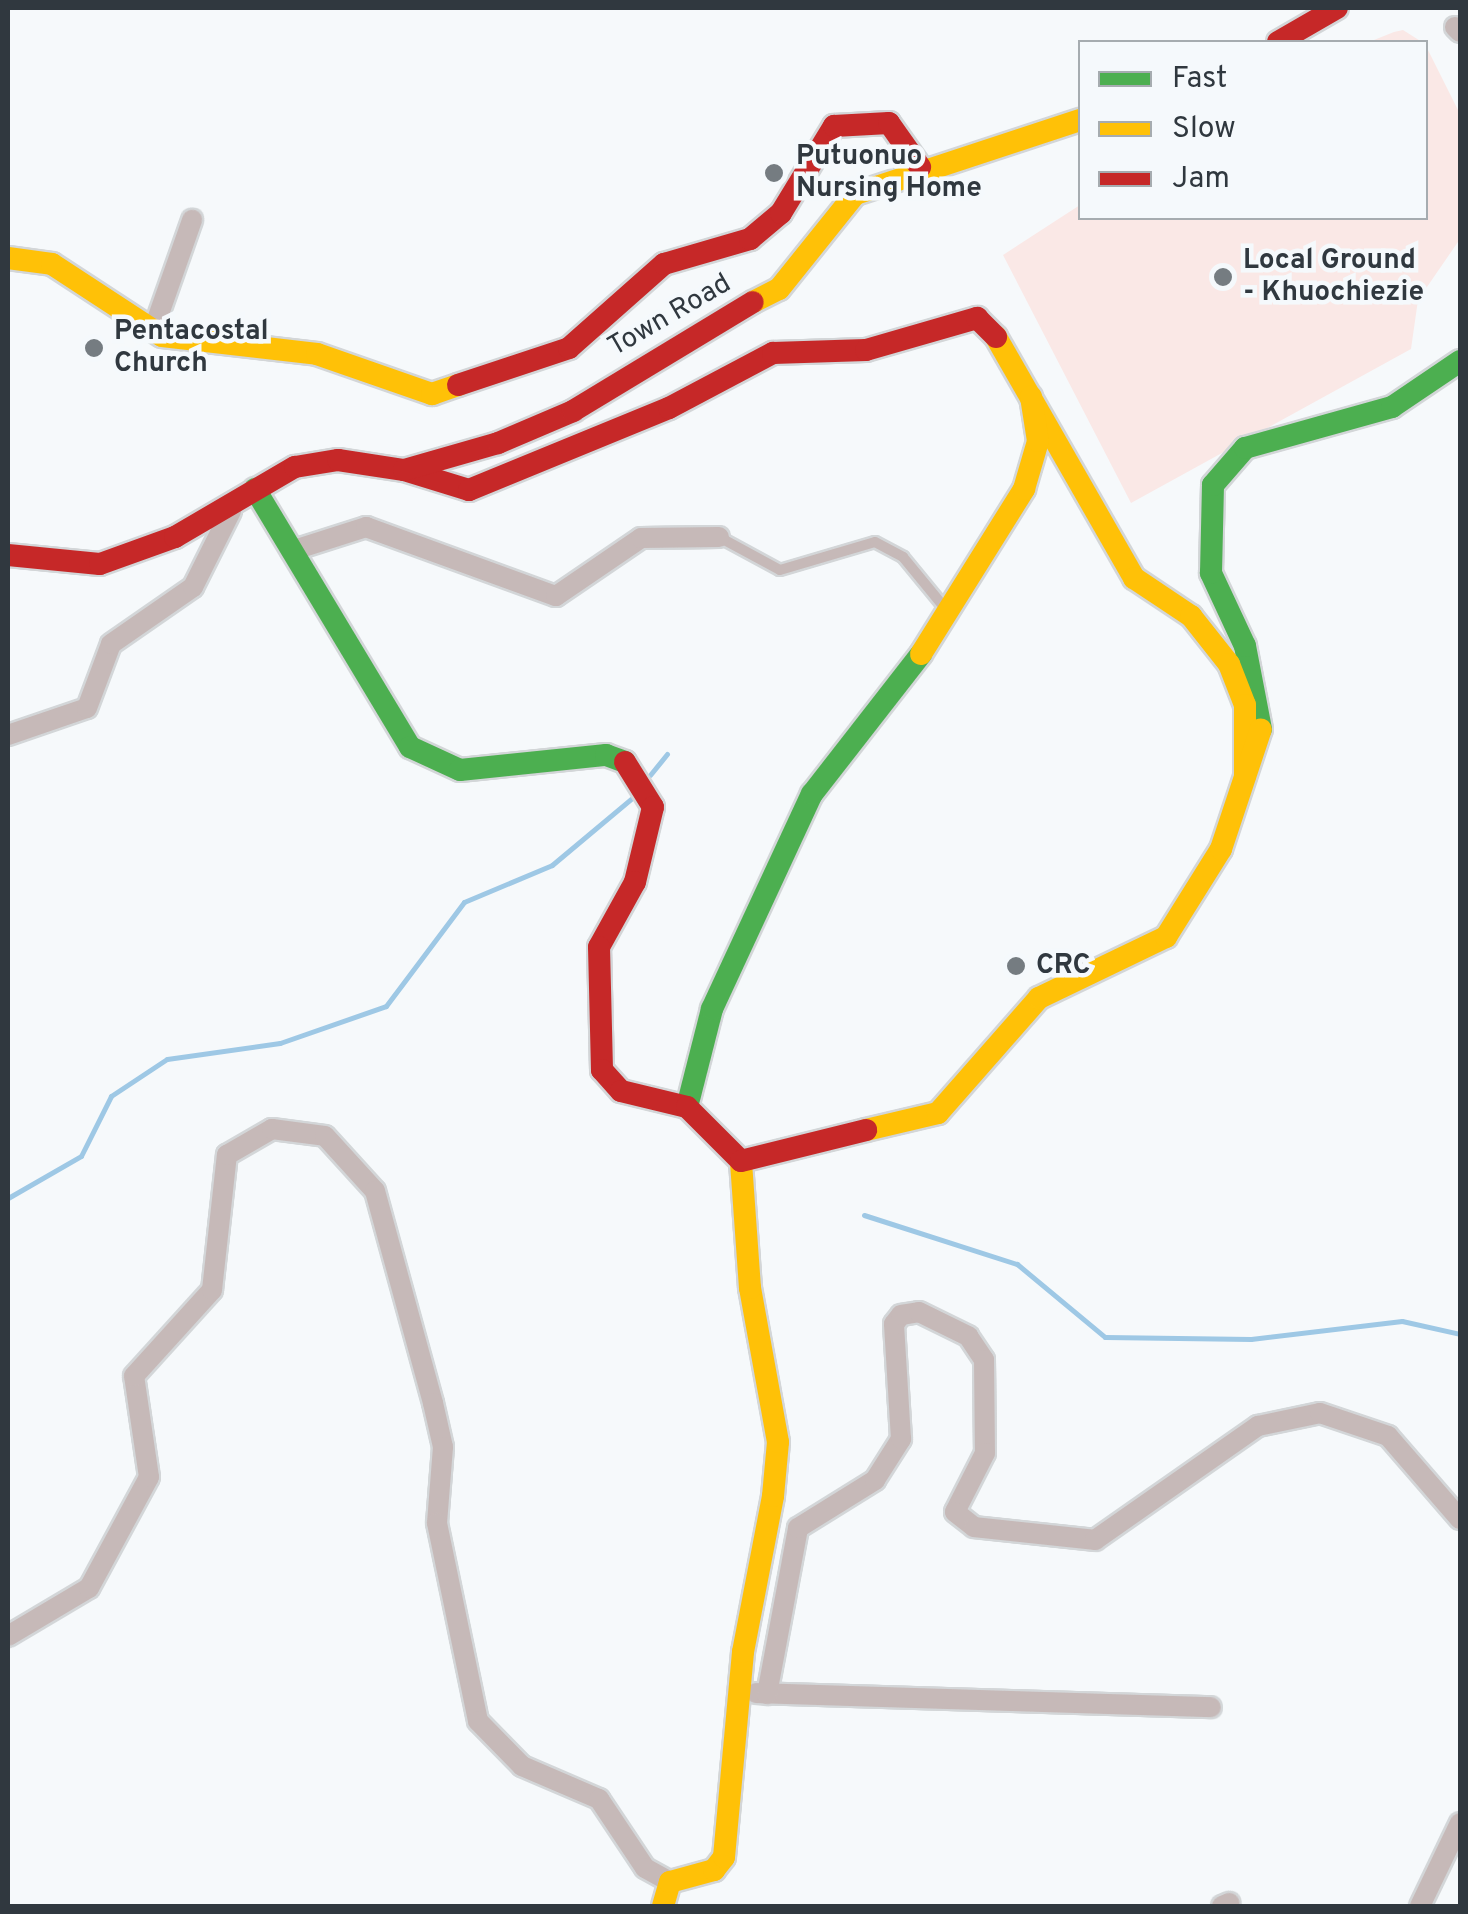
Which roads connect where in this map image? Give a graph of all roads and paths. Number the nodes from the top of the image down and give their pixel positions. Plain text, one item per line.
1 (1337, 8) edge
2 (1281, 40) edge
3 (1078, 121) edge
4 (920, 167) junction
5 (192, 220) dead end
6 (8, 258) edge
7 (154, 331) junction
8 (1460, 361) edge
9 (1023, 372) junction
10 (404, 470) junction
11 (254, 489) junction
12 (718, 537) joint
13 (291, 552) junction
14 (8, 555) edge
15 (945, 608) junction
16 (8, 735) edge
17 (1248, 792) junction
18 (687, 1107) junction
19 (741, 1162) junction
20 (1460, 1519) edge
21 (8, 1636) edge
22 (739, 1693) junction
23 (767, 1694) junction
24 (1212, 1707) dead end
25 (1460, 1822) edge
26 (670, 1882) junction
27 (663, 1906) edge
28 (1420, 1906) edge

1 - 2 main road
3 - 4 main road, Town Road
4 - 7 main road
4 - 10 main road, Town Road
5 - 7 street
6 - 7 main road
8 - 17 main road
9 - 10 main road
9 - 15 main road
9 - 17 main road
10 - 11 main road, Town Road
11 - 13 main road
11 - 14 main road, Town Road
11 - 16 street
12 - 13 street
12 - 15 lane
13 - 18 main road
15 - 18 main road
17 - 19 main road
18 - 19 main road
19 - 22 main road
20 - 23 street
21 - 26 street
22 - 23 street
22 - 26 main road
23 - 24 street
25 - 28 street
26 - 27 main road

